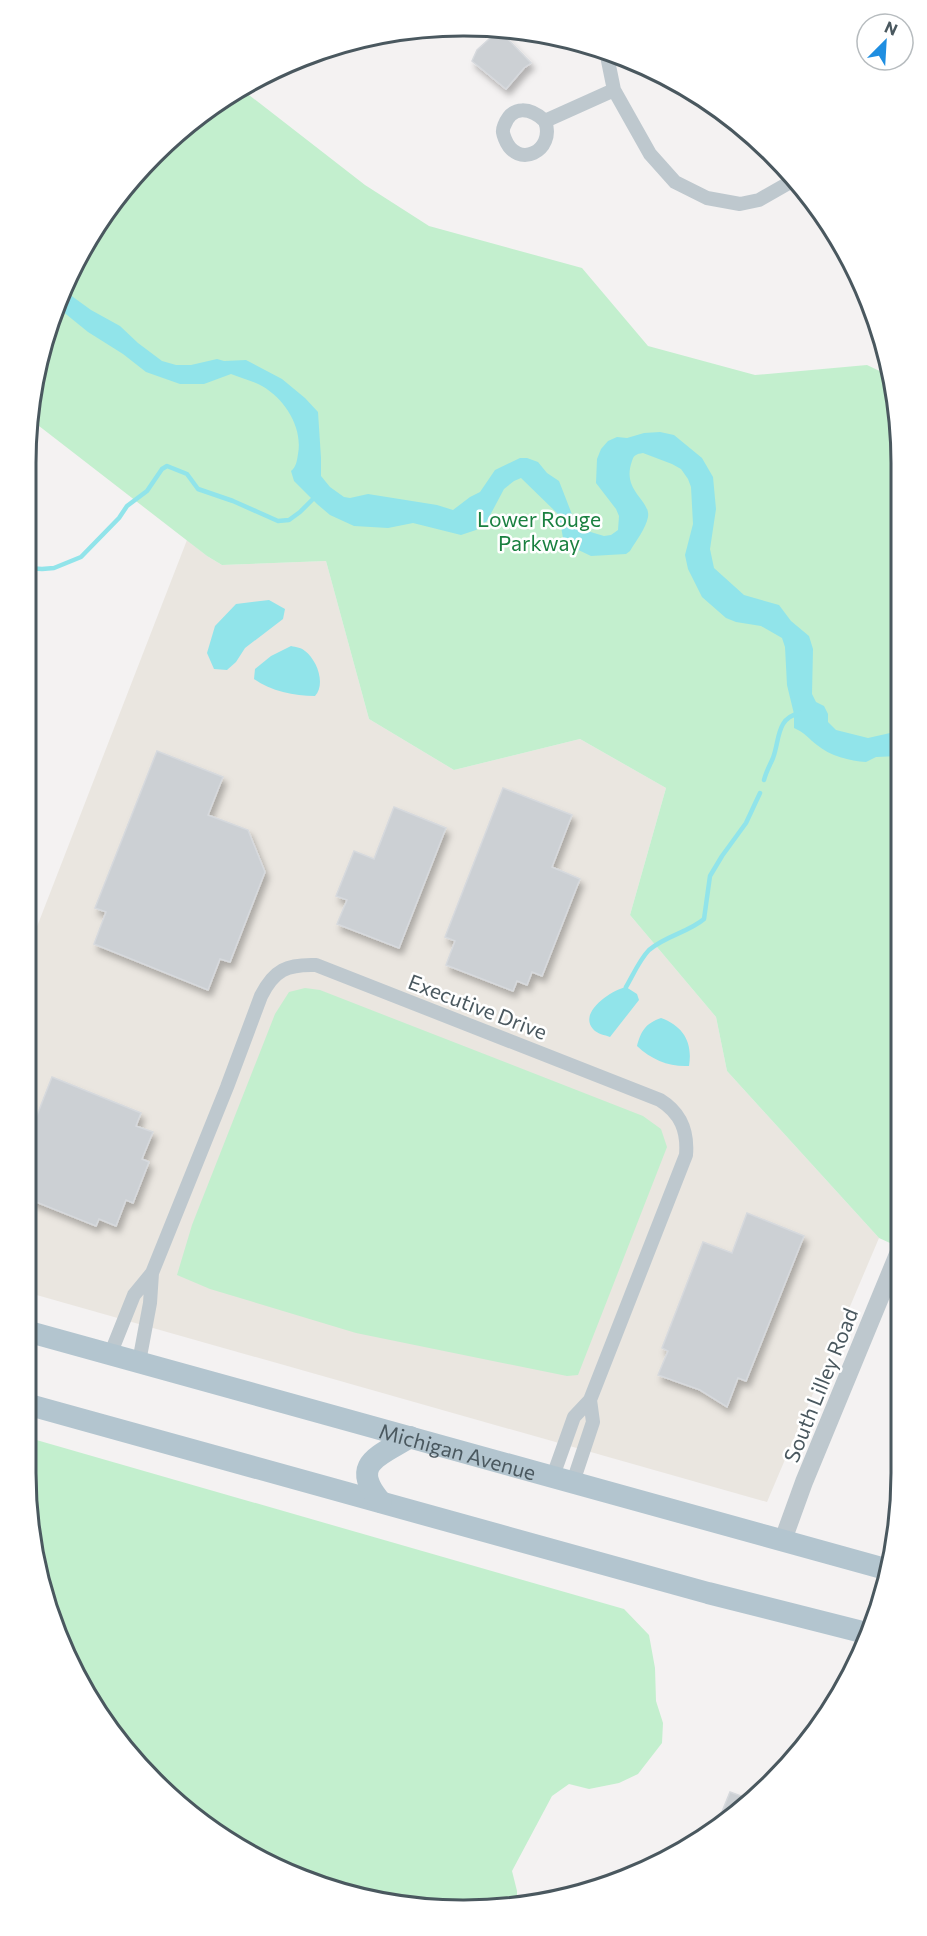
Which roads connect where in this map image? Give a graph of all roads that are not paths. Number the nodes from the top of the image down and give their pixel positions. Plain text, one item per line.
1 (608, 62) edge
2 (614, 90) junction
3 (545, 121) dead end
4 (787, 184) edge
5 (891, 1271) edge
6 (152, 1273) junction
7 (36, 1334) edge
8 (110, 1354) junction
9 (139, 1362) junction
10 (590, 1400) junction
11 (36, 1407) edge
12 (410, 1437) junction
13 (563, 1479) junction
14 (381, 1502) junction
15 (783, 1540) junction
16 (880, 1567) edge
17 (860, 1631) edge

1 - 2 street
2 - 3 street
2 - 4 street
5 - 15 street, South Lilley Road
6 - 8 street, Executive Drive
6 - 9 street, Executive Drive
6 - 10 street, Executive Drive
7 - 8 main road, Michigan Avenue
8 - 9 main road, Michigan Avenue
9 - 12 main road, Michigan Avenue
10 - 13 street, Executive Drive
10 - 13 street, Executive Drive
11 - 14 main road
12 - 13 main road, Michigan Avenue
12 - 14 main road
13 - 15 main road, Michigan Avenue
14 - 17 main road
15 - 16 main road, Michigan Avenue

